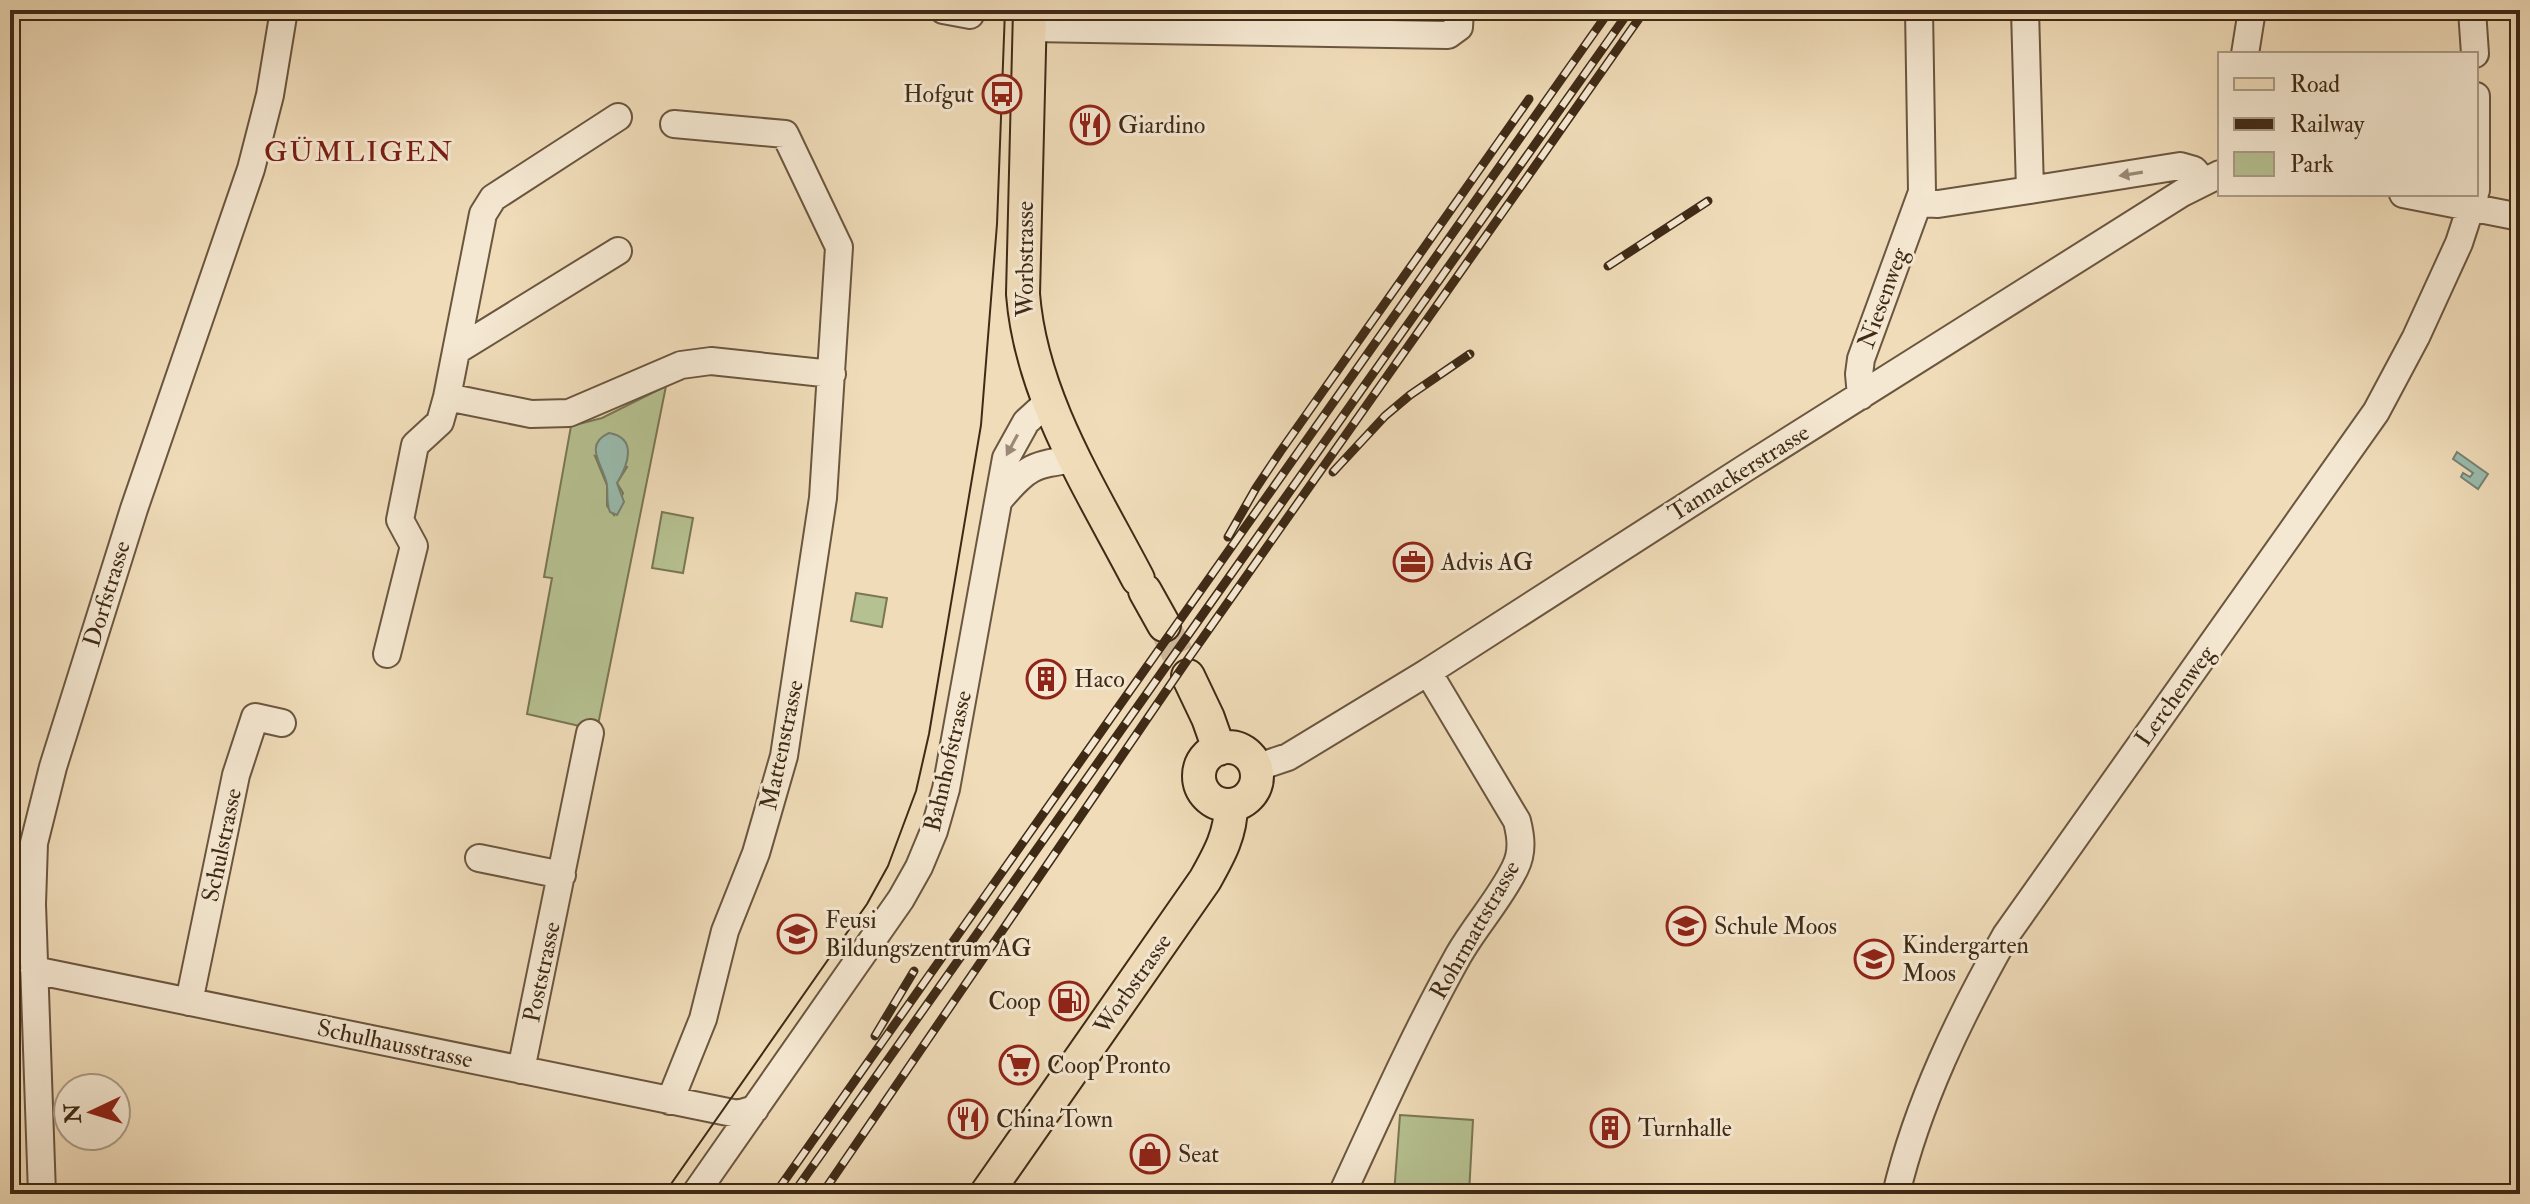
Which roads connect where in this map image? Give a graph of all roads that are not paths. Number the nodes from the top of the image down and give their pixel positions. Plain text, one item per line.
1 (284, 10) edge
2 (943, 10) edge
3 (1460, 10) edge
4 (1919, 10) edge
5 (2025, 10) edge
6 (2252, 10) edge
7 (2472, 10) edge
8 (970, 15) dead end
9 (1030, 19) edge
10 (1250, 21) edge
11 (2245, 52) edge
12 (2475, 52) edge
13 (618, 117) dead end
14 (674, 124) dead end
15 (2211, 178) edge
16 (2030, 190) junction
17 (2451, 196) edge
18 (2475, 197) edge
19 (1919, 203) junction
20 (2520, 217) edge
21 (618, 251) dead end
22 (456, 351) junction
23 (832, 374) junction
24 (1861, 396) junction
25 (447, 397) junction
26 (1049, 401) junction
27 (1075, 459) junction
28 (999, 500) junction
29 (1164, 625) tunnel mouth
30 (387, 654) dead end
31 (1428, 672) junction
32 (1188, 676) tunnel mouth
33 (282, 723) dead end
34 (590, 733) dead end
35 (1219, 749) junction
36 (1255, 768) junction
37 (1231, 805) junction
38 (479, 858) dead end
39 (562, 875) junction
40 (34, 970) junction
41 (189, 1002) junction
42 (521, 1070) junction
43 (670, 1101) junction
44 (755, 1109) junction
45 (42, 1194) edge
46 (695, 1194) edge
47 (986, 1194) edge
48 (1342, 1194) edge
49 (1896, 1194) edge

1 - 40 street, Dorfstrasse
2 - 8 street
3 - 10 street
4 - 19 street, Niesenweg
5 - 16 street
6 - 11 street
7 - 12 street
9 - 10 street
9 - 26 main road, Worbstrasse
13 - 22 street
14 - 23 street, Mattenstrasse
15 -> 16 street
15 - 24 street, Tannackerstrasse
16 - 19 street
17 - 18 street
18 - 20 street
18 - 49 street, Lerchenweg
19 - 24 street, Niesenweg
21 - 22 street
22 - 25 street
23 - 25 street
23 - 43 street, Mattenstrasse
24 - 31 street, Tannackerstrasse
25 - 30 street
26 - 27 main road, Worbstrasse
26 -> 28 street, Bahnhofstrasse
27 - 28 street
27 - 29 main road, Worbstrasse
28 - 44 street, Bahnhofstrasse
31 - 36 street, Tannackerstrasse
31 - 48 street, Rohrmattstrasse
32 - 35 main road
33 - 41 street, Schulstrasse
34 - 39 street, Poststrasse
35 - 36 main road
35 - 37 main road
36 - 37 main road
37 - 47 main road, Worbstrasse
38 - 39 street
39 - 42 street, Poststrasse
40 - 41 street, Schulhausstrasse
40 - 45 street, Dorfstrasse
41 - 42 street, Schulhausstrasse
42 - 43 street, Schulhausstrasse
43 - 44 street, Schulhausstrasse
44 - 46 street, Bahnhofstrasse

